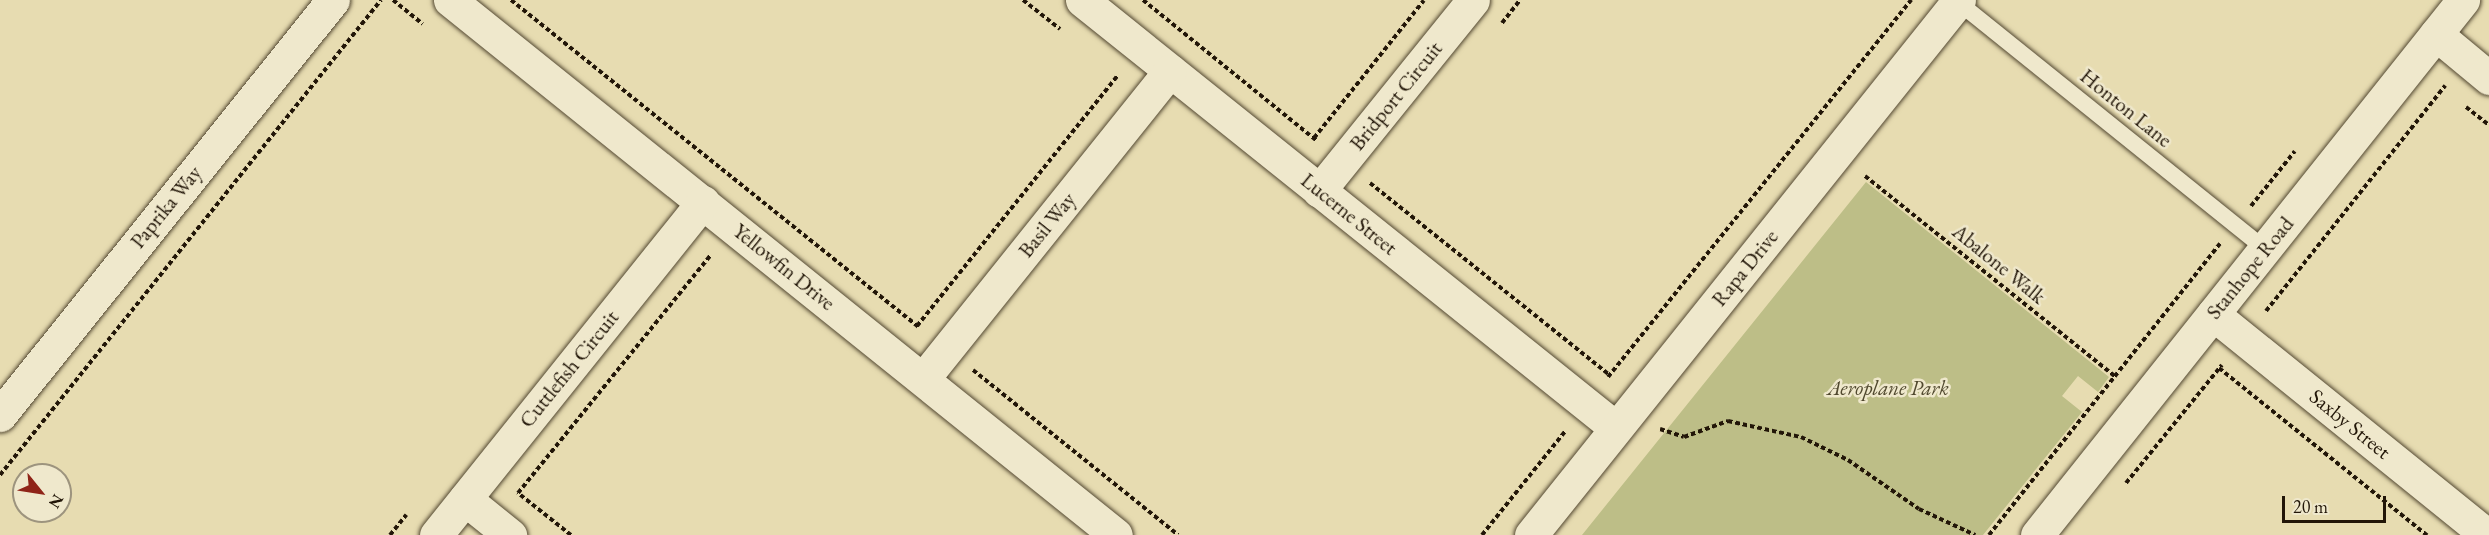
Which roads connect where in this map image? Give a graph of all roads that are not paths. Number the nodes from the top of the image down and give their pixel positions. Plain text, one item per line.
1 (333, 0) edge
2 (450, 0) edge
3 (1082, 0) edge
4 (1473, 0) edge
5 (2463, 0) edge
6 (1958, 1) edge
7 (2436, 34) junction
8 (2477, 68) edge
9 (1170, 71) junction
10 (1319, 191) junction
11 (703, 202) junction
12 (2265, 249) junction
13 (2213, 314) junction
14 (923, 379) junction
15 (0, 415) edge
16 (1625, 417) junction
17 (465, 499) junction
18 (436, 535) edge
19 (510, 535) edge
20 (1116, 535) edge
21 (1531, 535) edge
22 (2037, 535) edge
23 (2487, 535) edge

1 - 15 street, Paprika Way
2 - 11 street, Yellowfin Drive
3 - 9 street, Lucerne Street
4 - 10 street, Bridport Circuit
5 - 7 street, Stanhope Road
6 - 12 lane, Honton Lane
6 - 16 street, Rapa Drive
7 - 8 street
7 - 12 street, Stanhope Road
9 - 10 street, Lucerne Street
9 - 14 street, Basil Way
10 - 16 street, Lucerne Street
11 - 14 street, Yellowfin Drive
11 - 17 street, Cuttlefish Circuit
12 - 13 street, Stanhope Road
13 - 22 street, Stanhope Road
13 - 23 street, Saxby Street
14 - 20 street, Yellowfin Drive
16 - 21 street, Rapa Drive
17 - 18 street, Cuttlefish Circuit
17 - 19 street

